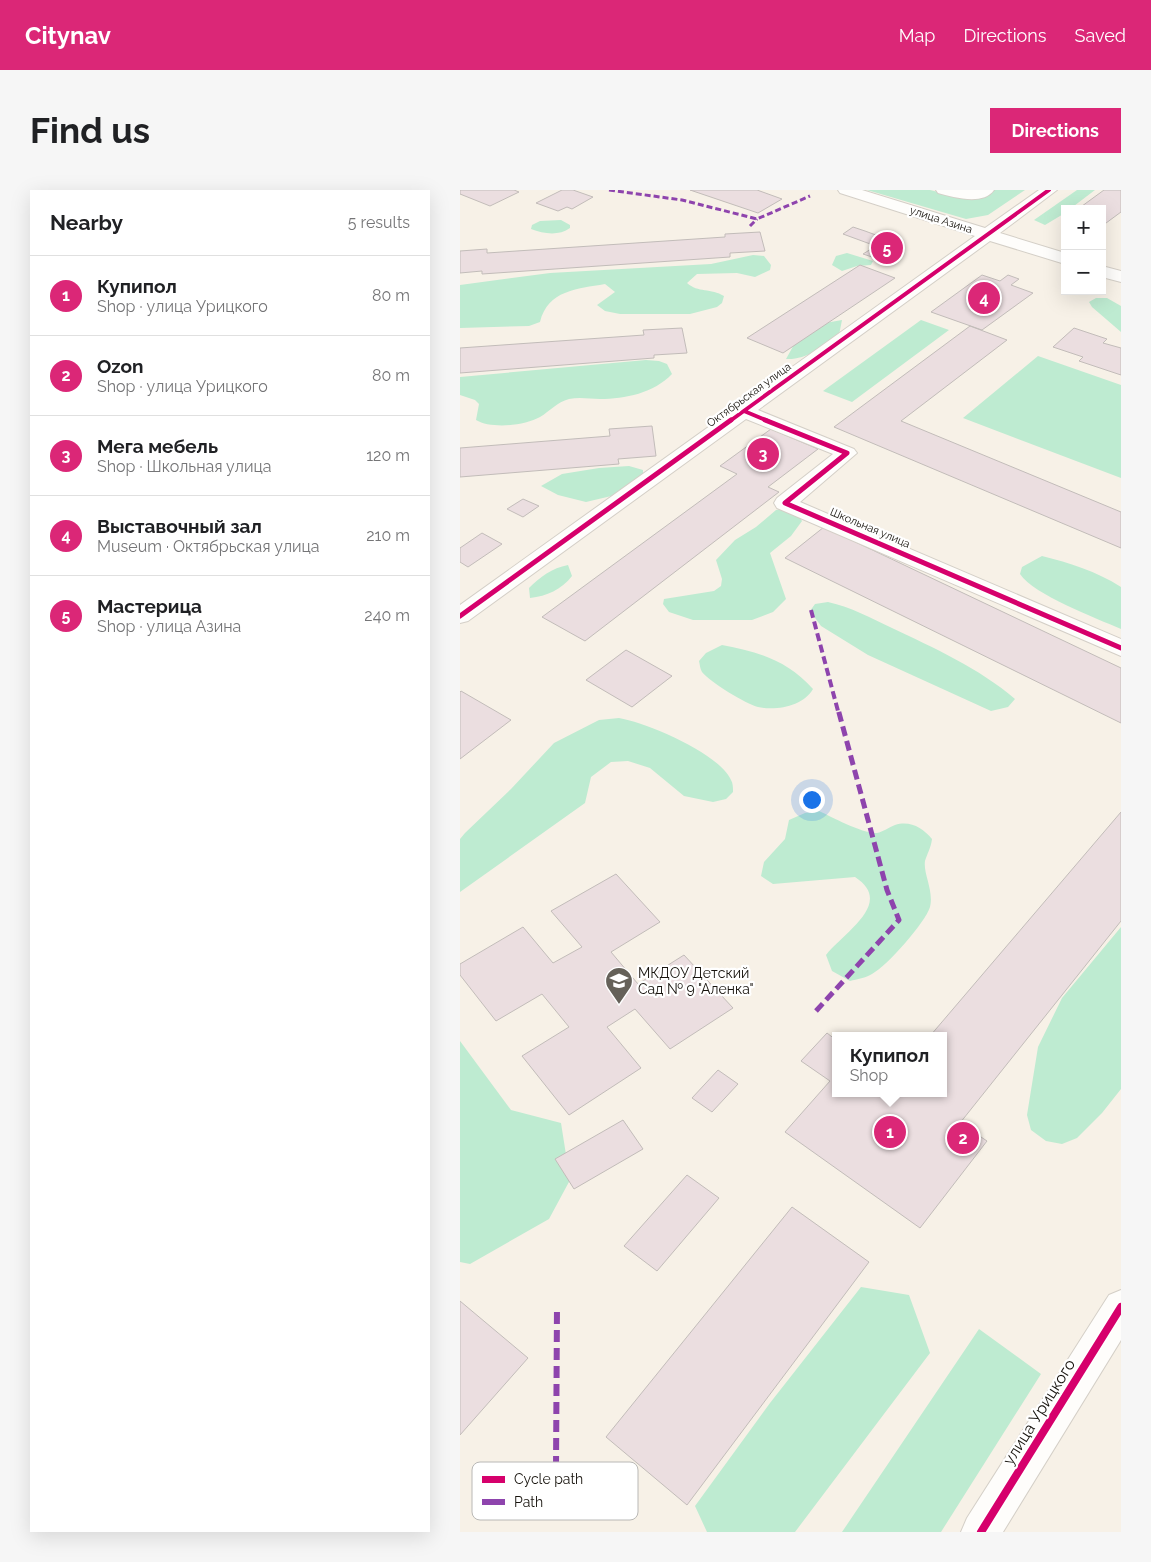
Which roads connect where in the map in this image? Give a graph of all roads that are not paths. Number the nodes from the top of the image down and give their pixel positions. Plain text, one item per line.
1 (846, 190) edge
2 (944, 190) edge
3 (986, 190) edge
4 (1049, 190) edge
5 (987, 235) junction
6 (1061, 258) edge
7 (1106, 272) edge
8 (1121, 277) edge
9 (744, 411) junction
10 (460, 616) edge
11 (1121, 648) edge
12 (1121, 1307) edge
13 (981, 1532) edge

1 - 5 street, улица Азина
2 - 3 street
4 - 5 street, Октябрьская улица
5 - 6 street, улица Азина
5 - 9 street, Октябрьская улица
7 - 8 street
9 - 10 street, Октябрьская улица
9 - 11 street, Школьная улица
12 - 13 street, улица Урицкого

